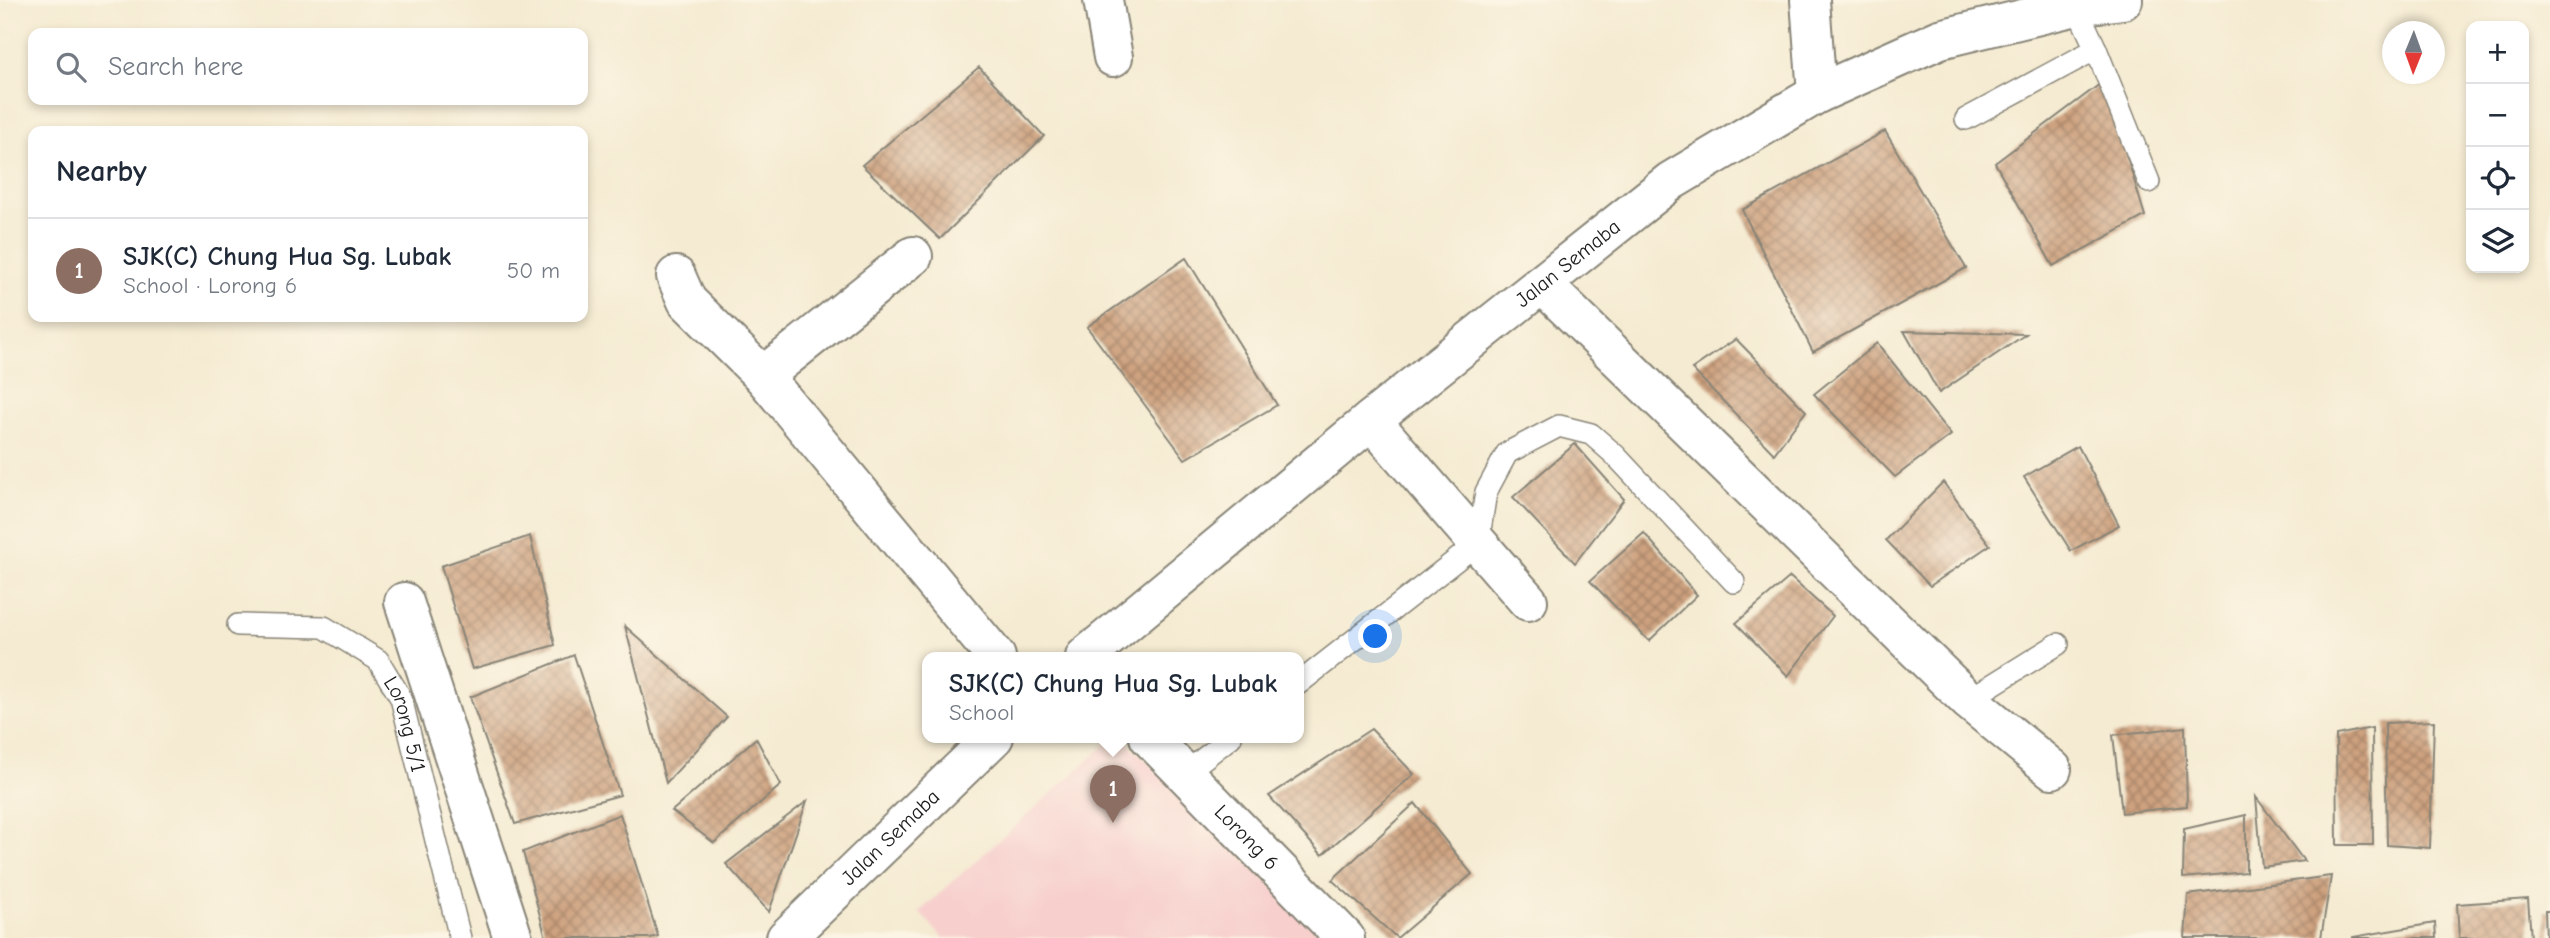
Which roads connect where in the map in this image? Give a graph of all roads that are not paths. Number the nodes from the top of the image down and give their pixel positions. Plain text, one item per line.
1 (1103, 0) edge
2 (1810, 0) edge
3 (2123, 0) edge
4 (2076, 6) junction
5 (2096, 49) junction
6 (1113, 57) dead end
7 (1816, 94) junction
8 (1966, 119) dead end
9 (2149, 182) dead end
10 (913, 257) dead end
11 (676, 276) dead end
12 (1542, 284) junction
13 (763, 376) junction
14 (1371, 420) junction
15 (1478, 543) junction
16 (1734, 582) dead end
17 (1528, 601) dead end
18 (404, 602) dead end
19 (238, 625) dead end
20 (2058, 644) dead end
21 (992, 652) edge
22 (1091, 652) edge
23 (1304, 679) edge
24 (1968, 700) junction
25 (988, 743) edge
26 (1155, 743) edge
27 (1223, 743) edge
28 (2052, 769) dead end
29 (1184, 774) junction
30 (460, 938) edge
31 (513, 938) edge
32 (786, 938) edge
33 (1345, 938) edge

1 - 6 street
2 - 7 street
3 - 4 street, Jalan Semaba
4 - 5 lane
4 - 7 street, Jalan Semaba
5 - 8 lane
5 - 9 lane
7 - 12 street, Jalan Semaba
10 - 13 street
11 - 13 street
12 - 14 street, Jalan Semaba
12 - 24 street
13 - 21 street
14 - 15 street
14 - 22 street, Jalan Semaba
15 - 16 lane
15 - 17 street
15 - 23 lane
18 - 31 street, Lorong 5/1
19 - 30 lane, Lorong 5/1
20 - 24 lane
24 - 28 street
25 - 32 street, Jalan Semaba
26 - 29 street, Lorong 6
27 - 29 lane
29 - 33 street, Lorong 6

